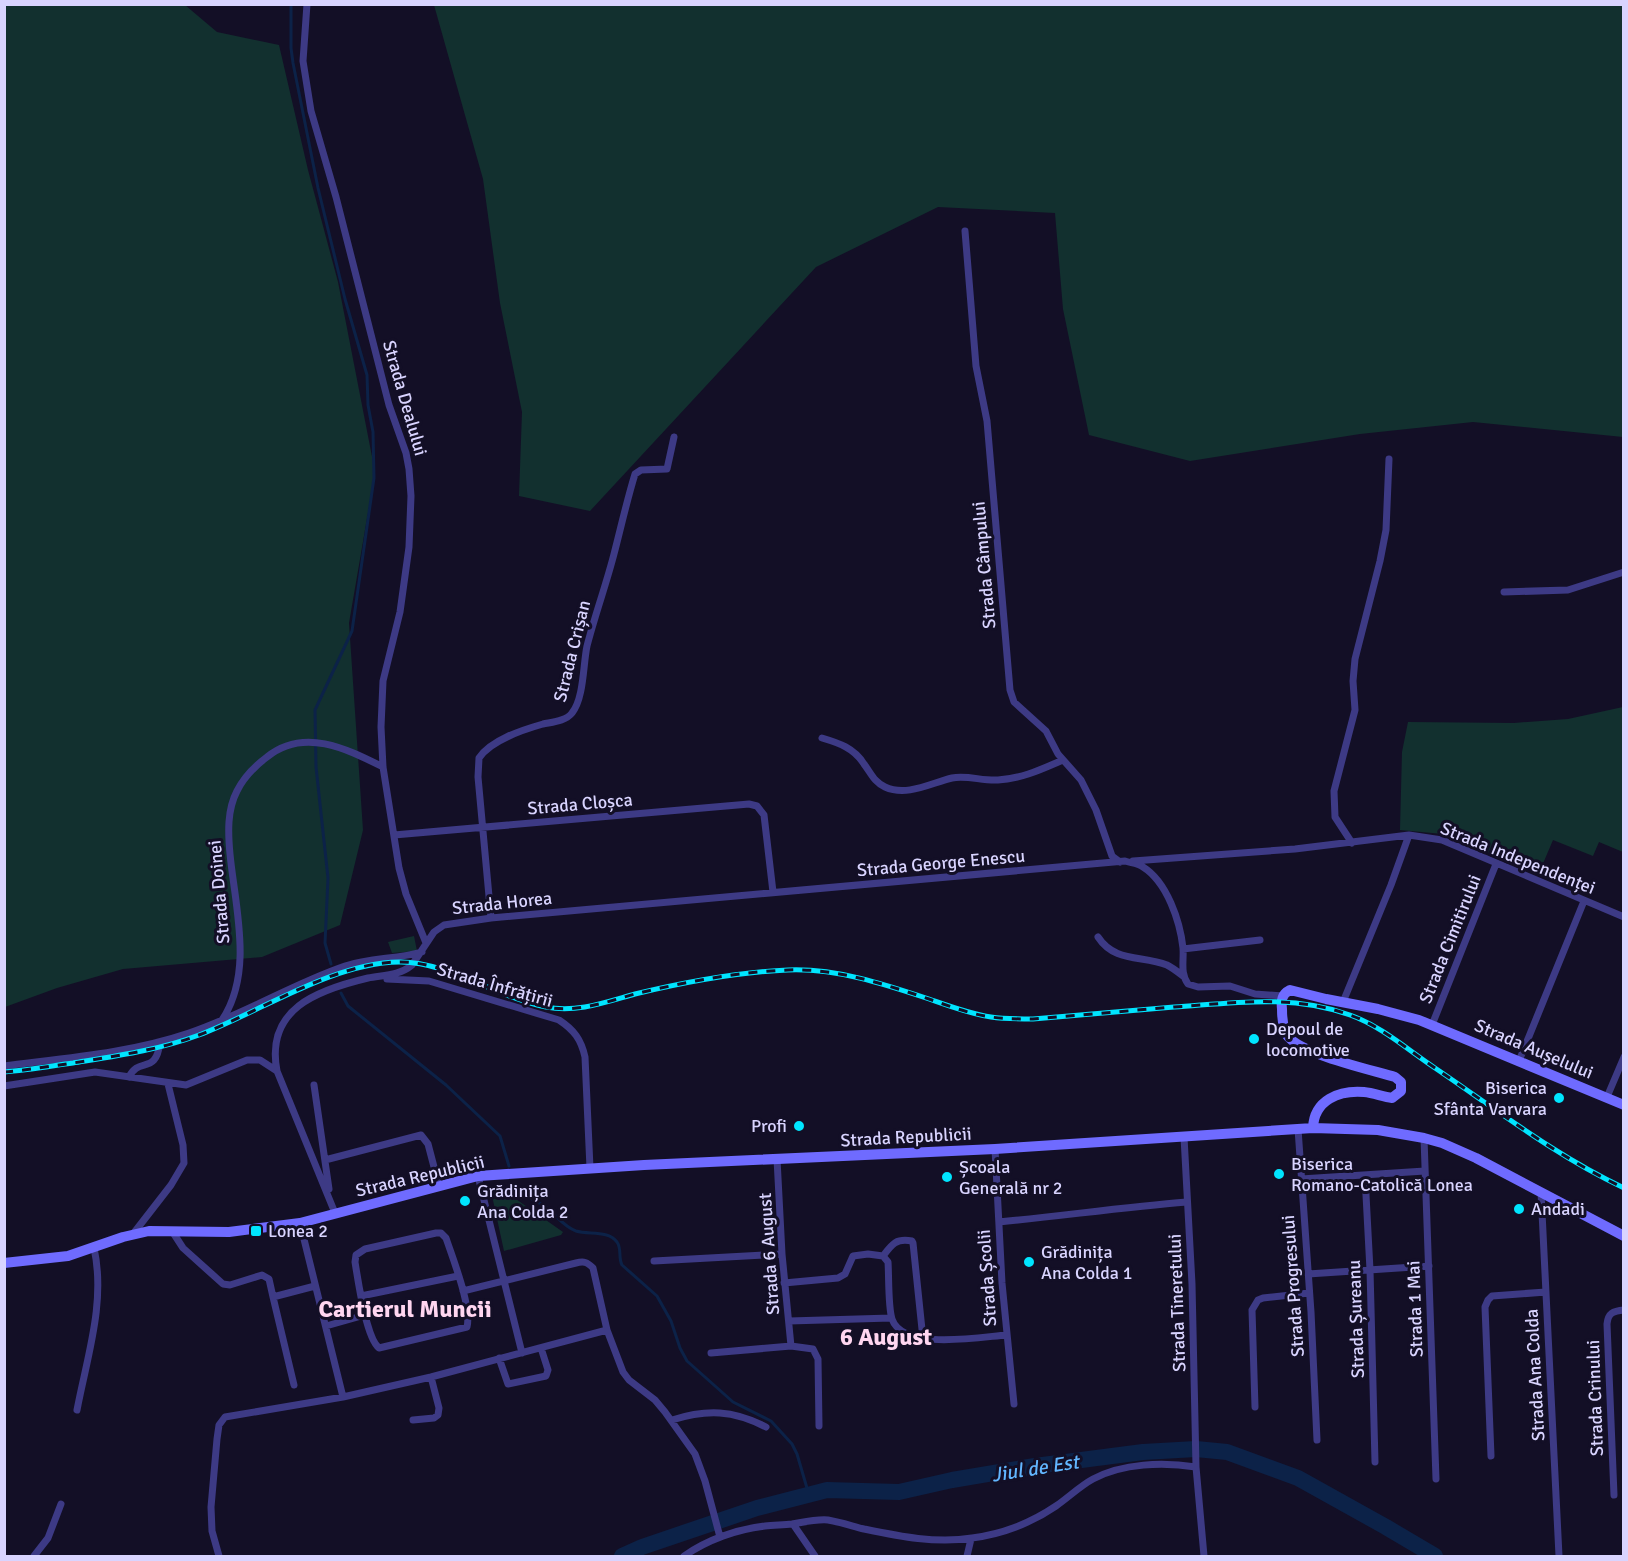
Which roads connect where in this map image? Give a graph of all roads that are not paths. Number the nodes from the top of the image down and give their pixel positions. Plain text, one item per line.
1 (307, 4) edge
2 (965, 231) dead end
3 (674, 437) dead end
4 (1389, 459) dead end
5 (1623, 572) edge
6 (1503, 592) dead end
7 (822, 738) dead end
8 (1063, 760) junction
9 (383, 767) junction
10 (484, 827) junction
11 (394, 835) junction
12 (1409, 835) junction
13 (1399, 837) joint
14 (1352, 843) junction
15 (1119, 862) junction
16 (1496, 864) junction
17 (773, 892) junction
18 (1584, 901) junction
19 (1623, 917) edge
20 (491, 918) junction
21 (1098, 937) dead end
22 (1260, 940) dead end
23 (426, 943) junction
24 (1183, 949) junction
25 (422, 952) junction
26 (1184, 976) junction
27 (372, 978) junction
28 (1283, 996) junction
29 (1343, 1002) junction
30 (222, 1020) junction
31 (1432, 1025) junction
32 (160, 1042) junction
33 (1623, 1057) edge
34 (1519, 1061) junction
35 (4, 1066) edge
36 (277, 1071) junction
37 (129, 1077) junction
38 (168, 1084) junction
39 (314, 1085) dead end
40 (4, 1086) edge
41 (1607, 1097) junction
42 (1623, 1105) edge
43 (1313, 1128) junction
44 (1298, 1129) junction
45 (1184, 1137) junction
46 (1424, 1138) junction
47 (995, 1149) junction
48 (777, 1159) junction
49 (325, 1160) junction
50 (590, 1168) junction
51 (1425, 1172) junction
52 (478, 1176) junction
53 (1365, 1176) junction
54 (1301, 1179) junction
55 (439, 1186) junction
56 (1541, 1192) junction
57 (1187, 1202) junction
58 (333, 1207) junction
59 (999, 1222) junction
60 (300, 1223) junction
61 (172, 1231) junction
62 (133, 1234) junction
63 (1623, 1236) edge
64 (94, 1248) junction
65 (782, 1254) junction
66 (883, 1256) junction
67 (654, 1261) dead end
68 (4, 1263) edge
69 (1429, 1266) junction
70 (1370, 1270) junction
71 (1308, 1274) junction
72 (458, 1276) junction
73 (504, 1282) junction
74 (784, 1283) junction
75 (315, 1286) junction
76 (463, 1292) junction
77 (1546, 1292) junction
78 (1310, 1293) junction
79 (361, 1296) junction
80 (273, 1297) junction
81 (1623, 1310) edge
82 (365, 1316) junction
83 (891, 1318) junction
84 (789, 1321) junction
85 (326, 1326) junction
86 (607, 1330) junction
87 (1006, 1335) junction
88 (923, 1339) junction
89 (791, 1346) junction
90 (541, 1348) junction
91 (522, 1353) junction
92 (711, 1353) dead end
93 (499, 1358) junction
94 (431, 1377) junction
95 (294, 1384) dead end
96 (342, 1397) junction
97 (1014, 1404) dead end
98 (1255, 1407) dead end
99 (77, 1410) dead end
100 (413, 1420) dead end
101 (672, 1420) junction
102 (819, 1426) dead end
103 (766, 1427) dead end
104 (1317, 1440) dead end
105 (1491, 1456) dead end
106 (1376, 1462) dead end
107 (1196, 1464) junction
108 (1436, 1479) dead end
109 (1614, 1496) dead end
110 (60, 1504) dead end
111 (793, 1524) junction
112 (720, 1538) junction
113 (971, 1539) junction
114 (34, 1557) edge
115 (219, 1557) edge
116 (684, 1557) edge
117 (815, 1557) edge
118 (967, 1557) edge
119 (1204, 1557) edge
120 (1559, 1557) edge

1 - 9 street, Strada Dealului
2 - 8 street, Strada Câmpului
3 - 10 street, Strada Crișan
4 - 14 street
5 - 6 street
7 - 8 street
8 - 15 street, Strada Câmpului
9 - 11 street, Strada Dealului
9 - 30 street, Strada Doinei
10 - 11 street, Strada Cloșca
10 - 17 street, Strada Cloșca
10 - 20 street, Strada Crișan
11 - 23 street, Strada Dealului
12 - 13 street, Strada Independenței
12 - 16 street, Strada Independenței
12 - 29 street
13 - 14 street, Strada George Enescu
14 - 15 street, Strada George Enescu
15 - 17 street, Strada George Enescu
15 - 24 street
16 - 18 street, Strada Independenței
16 - 31 street, Strada Cimitirului
17 - 20 street, Strada Horea
18 - 19 street, Strada Independenței
18 - 34 street
20 - 23 street, Strada Horea
21 - 26 street
22 - 24 street
23 - 25 street, Strada Horea
24 - 26 street
25 - 27 street, Strada Horea
25 - 30 street
26 - 28 street
27 - 36 street, Strada Horea
27 - 50 street, Strada Înfrățirii
28 - 29 street, Strada Aușelului
28 - 43 street
29 - 31 street, Strada Aușelului
30 - 32 street
31 - 34 street, Strada Aușelului
32 - 35 street
32 - 37 street
33 - 41 street
34 - 41 street, Strada Aușelului
36 - 38 street
36 - 58 street, Strada Horea
37 - 38 street
37 - 40 street
38 - 62 street
39 - 49 street
41 - 42 street, Strada Aușelului
43 - 44 street, Strada Republicii
43 - 46 street, Strada Republicii
44 - 45 street, Strada Republicii
44 - 54 street, Strada Progresului
45 - 47 street, Strada Republicii
45 - 57 street, Strada Tineretului
46 - 51 street, Strada 1 Mai
46 - 56 street, Strada Republicii
47 - 48 street, Strada Republicii
47 - 59 street, Strada Școlii
48 - 50 street, Strada Republicii
48 - 65 street, Strada 6 August
49 - 55 street
49 - 58 street
50 - 52 street, Strada Republicii
51 - 53 street
51 - 69 street, Strada 1 Mai
52 - 55 street, Strada Republicii
52 - 73 street
53 - 54 street
53 - 70 street, Strada Șureanu
54 - 71 street, Strada Progresului
55 - 58 street, Strada Republicii
56 - 63 street, Strada Republicii
56 - 77 street, Strada Ana Colda
57 - 59 street
57 - 107 street, Strada Tineretului
58 - 60 street, Strada Republicii
59 - 87 street, Strada Școlii
60 - 61 street, Strada Republicii
60 - 75 street
61 - 62 street, Strada Republicii
61 - 80 street
62 - 64 street, Strada Republicii
64 - 68 street, Strada Republicii
64 - 99 street
65 - 67 street
65 - 74 street, Strada 6 August
66 - 74 street
66 - 83 street
66 - 88 street
69 - 70 street
69 - 108 street, Strada 1 Mai
70 - 71 street
70 - 106 street, Strada Șureanu
71 - 78 street, Strada Progresului
72 - 76 street
72 - 79 street
72 - 79 street
73 - 76 street
73 - 86 street
73 - 91 street
74 - 84 street, Strada 6 August
75 - 80 street
75 - 85 street
76 - 82 street
77 - 105 street
77 - 120 street, Strada Ana Colda
78 - 98 street
78 - 104 street, Strada Progresului
79 - 82 street
80 - 95 street
81 - 109 street, Strada Crinului
82 - 85 street
83 - 84 street
83 - 88 street
84 - 89 street, Strada 6 August
85 - 96 street
86 - 90 street
86 - 101 street
87 - 88 street
87 - 97 street, Strada Școlii
89 - 92 street
89 - 102 street
90 - 91 street
90 - 93 street
91 - 93 street
93 - 94 street
94 - 96 street
94 - 100 street
96 - 115 street
101 - 103 street
101 - 112 street
107 - 113 street
107 - 119 street, Strada Tineretului
110 - 114 street
111 - 112 street
111 - 113 street
111 - 117 street
112 - 116 street
113 - 118 street

